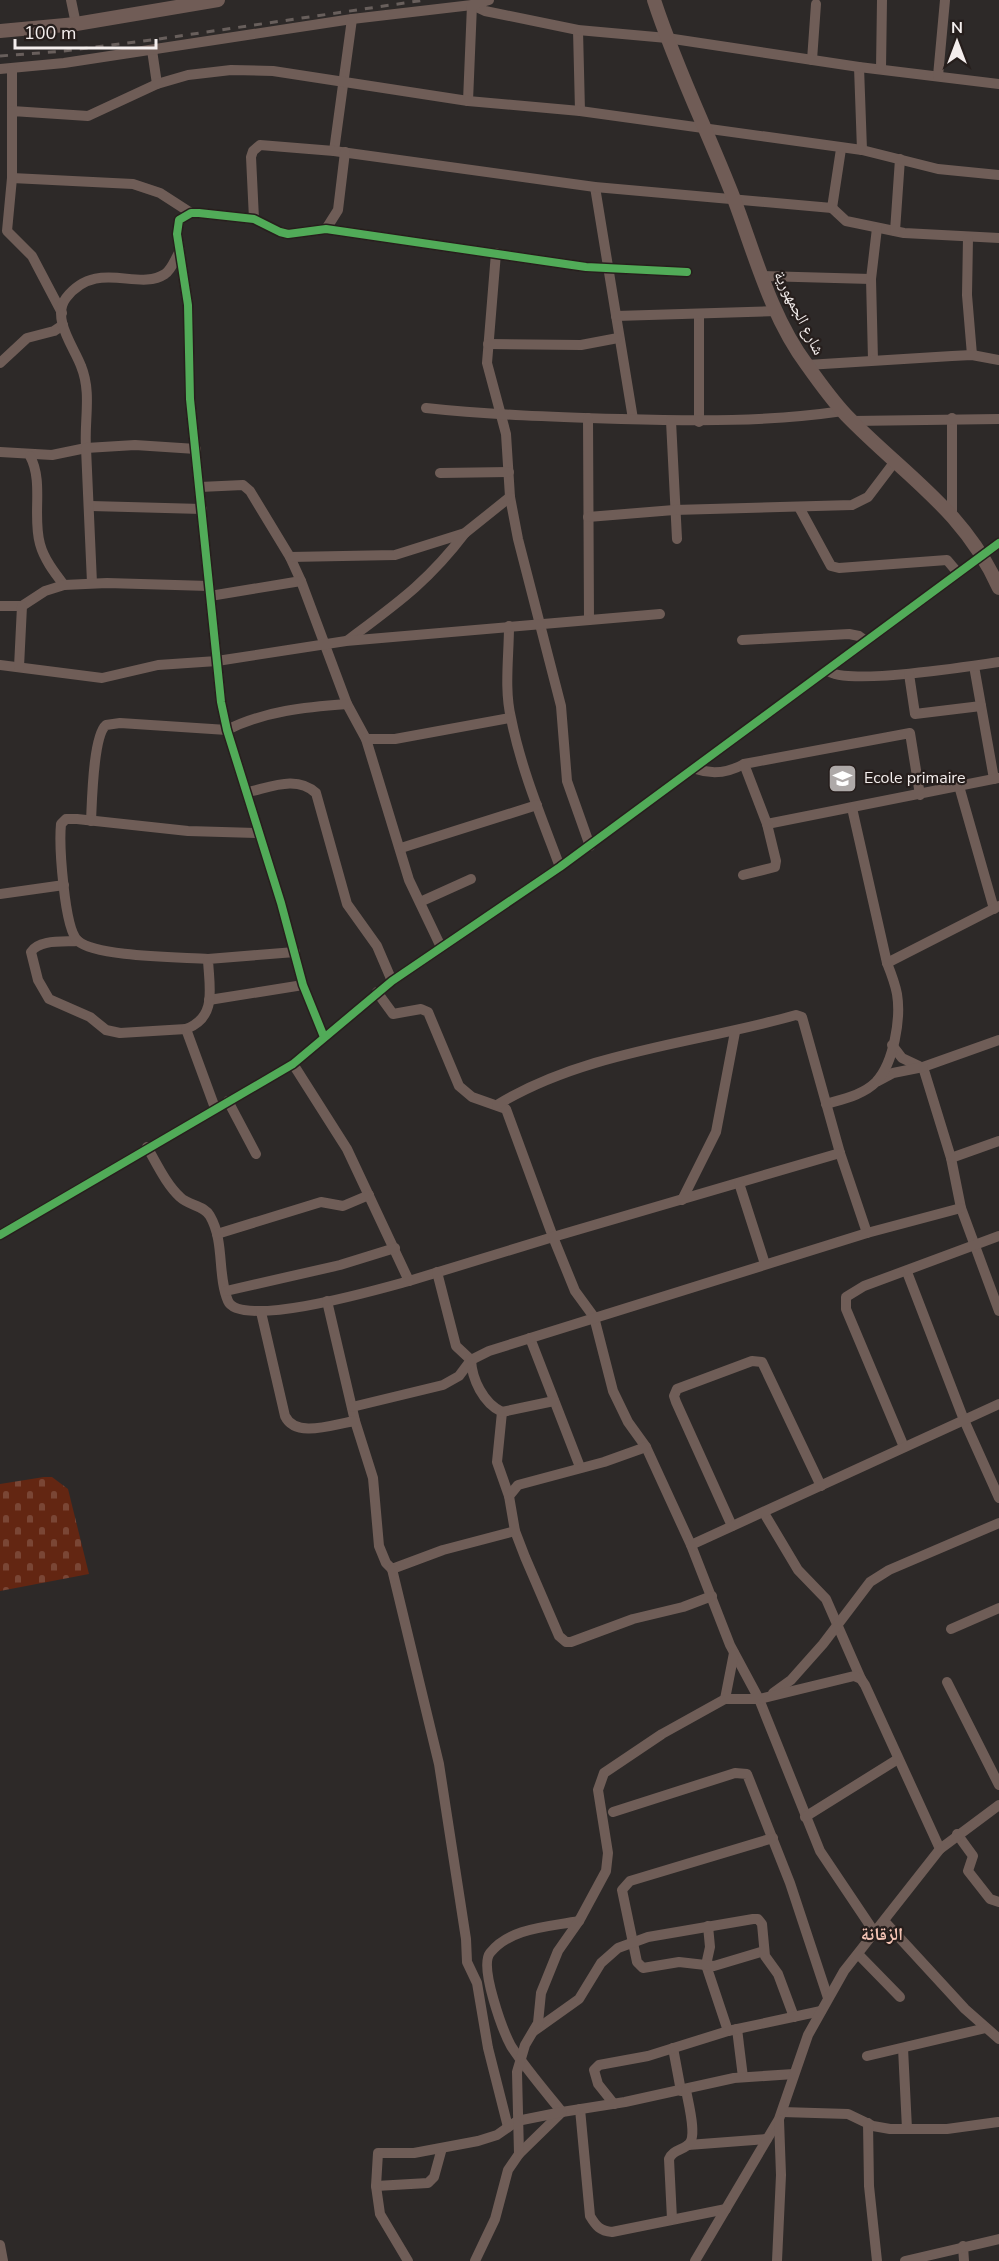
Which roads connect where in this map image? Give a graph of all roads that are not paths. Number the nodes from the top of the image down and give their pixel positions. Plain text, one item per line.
1 (71, 0) edge
2 (218, 0) edge
3 (489, 0) edge
4 (654, 0) edge
5 (882, 0) edge
6 (945, 0) edge
7 (816, 4) dead end
8 (472, 5) junction
9 (352, 19) junction
10 (76, 24) junction
11 (0, 30) edge
12 (578, 30) junction
13 (667, 38) junction
14 (152, 50) junction
15 (812, 60) junction
16 (860, 67) junction
17 (0, 69) edge
18 (12, 69) junction
19 (881, 69) junction
20 (938, 76) junction
21 (344, 82) junction
22 (157, 84) junction
23 (999, 84) edge
24 (468, 101) junction
25 (12, 111) junction
26 (580, 111) junction
27 (705, 128) junction
28 (841, 148) junction
29 (862, 150) junction
30 (340, 152) junction
31 (900, 159) junction
32 (999, 175) edge
33 (12, 178) junction
34 (595, 188) junction
35 (734, 199) junction
36 (832, 208) junction
37 (190, 213) junction
38 (254, 219) junction
39 (877, 228) junction
40 (326, 229) junction
41 (895, 231) junction
42 (968, 238) junction
43 (999, 238) edge
44 (180, 251) junction
45 (496, 254) junction
46 (609, 266) junction
47 (687, 272) dead end
48 (762, 276) junction
49 (871, 279) junction
50 (777, 311) junction
51 (62, 313) junction
52 (699, 314) junction
53 (616, 316) junction
54 (63, 325) junction
55 (618, 338) junction
56 (488, 344) junction
57 (972, 355) junction
58 (873, 360) junction
59 (999, 360) edge
60 (0, 363) edge
61 (807, 365) junction
62 (426, 408) dead end
63 (502, 416) junction
64 (848, 416) junction
65 (588, 418) junction
66 (952, 418) junction
67 (633, 419) junction
68 (999, 419) edge
69 (671, 421) junction
70 (699, 422) junction
71 (86, 448) junction
72 (196, 449) junction
73 (0, 452) edge
74 (30, 456) junction
75 (896, 460) junction
76 (509, 472) junction
77 (440, 473) dead end
78 (200, 487) junction
79 (510, 497) junction
80 (91, 506) junction
81 (798, 507) junction
82 (202, 509) junction
83 (674, 510) junction
84 (952, 514) junction
85 (588, 518) junction
86 (465, 533) junction
87 (677, 539) dead end
88 (999, 543) edge
89 (984, 556) junction
90 (290, 557) junction
91 (958, 573) junction
92 (301, 581) junction
93 (92, 583) junction
94 (64, 585) junction
95 (999, 588) edge
96 (210, 591) junction
97 (0, 606) edge
98 (22, 606) junction
99 (660, 614) dead end
100 (589, 620) junction
101 (541, 624) junction
102 (509, 626) junction
103 (742, 640) dead end
104 (346, 641) junction
105 (866, 641) junction
106 (327, 644) junction
107 (217, 661) junction
108 (999, 663) edge
109 (0, 665) edge
110 (974, 666) junction
111 (19, 667) junction
112 (829, 671) junction
113 (909, 674) junction
114 (347, 704) junction
115 (981, 706) junction
116 (915, 714) junction
117 (510, 718) junction
118 (227, 730) junction
119 (910, 733) junction
120 (366, 739) junction
121 (744, 764) junction
122 (696, 769) junction
123 (997, 778) edge
124 (959, 786) junction
125 (248, 792) junction
126 (920, 795) junction
127 (537, 805) junction
128 (852, 808) junction
129 (91, 821) junction
130 (766, 824) junction
131 (258, 833) junction
132 (590, 846) junction
133 (401, 848) junction
134 (560, 867) junction
135 (743, 875) dead end
136 (471, 879) dead end
137 (64, 885) junction
138 (0, 894) edge
139 (420, 902) junction
140 (996, 907) edge
141 (78, 941) junction
142 (441, 947) junction
143 (295, 952) junction
144 (208, 959) junction
145 (887, 963) junction
146 (392, 981) junction
147 (303, 985) junction
148 (377, 992) junction
149 (209, 1000) junction
150 (186, 1029) junction
151 (735, 1032) junction
152 (324, 1037) junction
153 (999, 1040) edge
154 (892, 1045) junction
155 (293, 1064) junction
156 (922, 1067) junction
157 (875, 1082) junction
158 (228, 1101) junction
159 (826, 1104) junction
160 (497, 1105) junction
161 (215, 1108) junction
162 (999, 1141) edge
163 (147, 1147) junction
164 (840, 1153) junction
165 (256, 1154) dead end
166 (951, 1158) junction
167 (739, 1184) junction
168 (369, 1195) junction
169 (682, 1200) junction
170 (961, 1208) junction
171 (867, 1233) junction
172 (217, 1234) junction
173 (0, 1235) edge
174 (999, 1236) edge
175 (553, 1237) junction
176 (974, 1245) junction
177 (395, 1248) junction
178 (765, 1264) junction
179 (436, 1272) junction
180 (907, 1272) junction
181 (409, 1281) junction
182 (226, 1291) junction
183 (327, 1301) junction
184 (999, 1311) edge
185 (261, 1312) junction
186 (594, 1317) junction
187 (530, 1338) junction
188 (471, 1360) junction
189 (554, 1401) junction
190 (999, 1404) edge
191 (352, 1407) junction
192 (502, 1412) junction
193 (964, 1420) junction
194 (355, 1421) junction
195 (646, 1447) junction
196 (904, 1447) junction
197 (580, 1467) junction
198 (821, 1486) junction
199 (509, 1496) junction
200 (999, 1498) edge
201 (764, 1513) junction
202 (999, 1523) edge
203 (732, 1526) junction
204 (515, 1531) junction
205 (691, 1545) junction
206 (392, 1569) junction
207 (712, 1596) junction
208 (999, 1608) edge
209 (839, 1624) junction
210 (951, 1629) dead end
211 (734, 1653) junction
212 (861, 1679) junction
213 (947, 1682) dead end
214 (763, 1698) junction
215 (725, 1699) junction
216 (898, 1759) junction
217 (999, 1785) edge
218 (999, 1805) edge
219 (613, 1812) dead end
220 (805, 1817) junction
221 (957, 1834) junction
222 (773, 1838) junction
223 (940, 1850) junction
224 (998, 1903) edge
225 (579, 1921) junction
226 (885, 1922) junction
227 (708, 1926) junction
228 (875, 1933) junction
229 (634, 1942) junction
230 (764, 1951) junction
231 (858, 1954) junction
232 (706, 1965) junction
233 (900, 1997) dead end
234 (828, 1998) junction
235 (821, 2011) junction
236 (794, 2017) junction
237 (986, 2028) junction
238 (732, 2030) junction
239 (533, 2031) junction
240 (999, 2039) edge
241 (673, 2048) junction
242 (903, 2048) junction
243 (867, 2056) dead end
244 (520, 2058) junction
245 (794, 2074) junction
246 (743, 2077) junction
247 (684, 2090) junction
248 (614, 2104) junction
249 (580, 2109) junction
250 (562, 2112) junction
251 (999, 2115) edge
252 (781, 2116) junction
253 (998, 2122) edge
254 (868, 2123) junction
255 (512, 2124) junction
256 (907, 2128) junction
257 (999, 2135) edge
258 (767, 2139) junction
259 (688, 2145) junction
260 (442, 2148) junction
261 (519, 2154) junction
262 (376, 2186) junction
263 (726, 2209) junction
264 (672, 2220) junction
265 (999, 2239) edge
266 (0, 2245) edge
267 (963, 2246) junction
268 (3, 2261) edge
269 (408, 2261) edge
270 (476, 2261) edge
271 (695, 2261) edge
272 (777, 2261) edge
273 (878, 2261) edge
274 (905, 2261) edge
275 (964, 2261) edge

1 - 10 street
2 - 10 main road
3 - 8 street
4 - 13 main road, شارع الجمهورية
5 - 19 street
6 - 20 street
7 - 15 street
8 - 9 street
8 - 12 street
8 - 24 street
9 - 14 street
9 - 21 street
10 - 11 main road
12 - 13 street
12 - 26 street
13 - 15 street
13 - 27 main road, شارع الجمهورية
14 - 18 street
14 - 22 street
15 - 16 street
16 - 19 street
16 - 29 street
17 - 18 street
18 - 25 street
19 - 20 street
20 - 23 street
21 - 22 street
21 - 24 street
21 - 30 street
22 - 25 street
24 - 26 street
25 - 33 street
26 - 27 street
27 - 28 street
27 - 35 main road, شارع الجمهورية
28 - 29 street
28 - 36 street
29 - 31 street
30 - 34 street
30 - 38 street
30 - 40 street
31 - 32 street
31 - 41 street
33 - 37 street
33 - 51 street
34 - 35 street
34 - 46 street
35 - 36 street
35 - 48 main road, شارع الجمهورية
36 - 39 street
37 - 38 street
37 - 44 street
38 - 40 street
39 - 41 street
39 - 49 street
40 - 45 street
41 - 42 street
42 - 43 street
42 - 57 street
44 - 51 street
44 - 72 street
45 - 46 street
45 - 56 street
46 - 47 street
46 - 53 street
48 - 49 street
48 - 50 main road, شارع الجمهورية
49 - 58 street
50 - 52 street
50 - 61 main road, شارع الجمهورية
51 - 54 street
52 - 53 street
52 - 70 street
53 - 55 street
54 - 60 street
54 - 71 street
55 - 56 street
55 - 67 street
56 - 63 street
57 - 58 street
57 - 59 street
58 - 61 street
61 - 64 main road, شارع الجمهورية
62 - 63 street
63 - 65 street
63 - 76 street
64 - 66 street
64 - 70 street
64 - 75 main road, شارع الجمهورية
65 - 67 street
65 - 85 street
66 - 68 street
66 - 84 street
67 - 69 street
69 - 70 street
69 - 83 street
71 - 72 street
71 - 74 street
71 - 80 street
72 - 78 street
73 - 74 street
74 - 94 street
75 - 81 street
75 - 84 main road, شارع الجمهورية
76 - 77 street
76 - 79 street
78 - 82 street
78 - 90 street
79 - 86 street
79 - 101 street
80 - 82 street
80 - 93 street
81 - 83 street
81 - 91 street
82 - 96 street
83 - 85 street
83 - 87 street
84 - 89 main road, شارع الجمهورية
85 - 100 street
86 - 90 street
86 - 104 street
88 - 89 street
89 - 91 street
89 - 95 main road, شارع الجمهورية
90 - 92 street
91 - 105 street
92 - 96 street
92 - 106 street
93 - 94 street
93 - 96 street
94 - 98 street
96 - 107 street
97 - 98 street
98 - 111 street
99 - 100 street
100 - 101 street
101 - 102 street
101 - 132 street
102 - 104 street
102 - 117 street
103 - 105 street
104 - 106 street
105 - 112 street
106 - 107 street
106 - 114 street
107 - 111 street
107 - 118 street
108 - 110 street
109 - 111 street
110 - 113 street
110 - 115 street
112 - 113 street
112 - 122 street
113 - 116 street
114 - 118 street
114 - 120 street
115 - 116 street
115 - 123 street
116 - 119 street
117 - 120 street
117 - 127 street
118 - 125 street
118 - 129 street
119 - 121 street
119 - 126 street
120 - 133 street
121 - 122 street
121 - 130 street
122 - 132 street
123 - 124 street
124 - 126 street
124 - 140 street
125 - 131 street
125 - 146 street
126 - 128 street
127 - 133 street
127 - 134 street
128 - 130 street
128 - 145 street
129 - 131 street
129 - 137 street
130 - 135 street
131 - 143 street
132 - 134 street
133 - 139 street
134 - 142 street
136 - 139 street
137 - 138 street
137 - 141 street
139 - 142 street
140 - 145 street
141 - 144 street
141 - 150 street
142 - 146 street
143 - 144 street
143 - 147 street
144 - 149 street
145 - 154 street
146 - 148 street
147 - 149 street
147 - 152 street
148 - 152 street
148 - 160 street
149 - 150 street
150 - 161 street
151 - 159 street
151 - 160 street
151 - 169 street
152 - 155 street
153 - 156 street
154 - 156 street
154 - 157 street
155 - 158 street
155 - 168 street
156 - 157 street
156 - 166 street
157 - 159 street
158 - 161 street
158 - 165 street
159 - 164 street
160 - 175 street
161 - 163 street
162 - 166 street
163 - 172 street
163 - 173 street
164 - 167 street
164 - 171 street
166 - 170 street
167 - 169 street
167 - 178 street
168 - 172 street
168 - 177 street
169 - 175 street
170 - 171 street
170 - 176 street
171 - 178 street
172 - 182 street
174 - 176 street
175 - 179 street
175 - 186 street
176 - 180 street
176 - 184 street
177 - 181 street
177 - 182 street
178 - 186 street
179 - 181 street
179 - 188 street
180 - 193 street
180 - 196 street
181 - 183 street
182 - 185 street
183 - 185 street
183 - 191 street
185 - 194 street
186 - 187 street
186 - 195 street
187 - 188 street
187 - 189 street
188 - 191 street
188 - 192 street
189 - 192 street
189 - 197 street
190 - 193 street
191 - 194 street
192 - 199 street
193 - 196 street
193 - 200 street
194 - 206 street
195 - 197 street
195 - 205 street
196 - 198 street
197 - 199 street
198 - 201 street
198 - 203 street
199 - 204 street
201 - 203 street
201 - 209 street
202 - 209 street
203 - 205 street
204 - 206 street
204 - 207 street
205 - 207 street
206 - 255 street
207 - 211 street
208 - 210 street
209 - 212 street
209 - 214 street
211 - 214 street
211 - 215 street
212 - 214 street
212 - 216 street
213 - 217 street
214 - 215 street
214 - 220 street
215 - 225 street
216 - 220 street
216 - 223 street
218 - 221 street
219 - 222 street
220 - 228 street
221 - 223 street
221 - 224 street
222 - 229 street
222 - 234 street
223 - 226 street
225 - 239 street
225 - 244 street
226 - 228 street
226 - 237 street
227 - 229 street
227 - 230 street
227 - 232 street
228 - 231 street
229 - 232 street
229 - 239 street
230 - 232 street
230 - 236 street
231 - 233 street
231 - 234 street
232 - 238 street
234 - 235 street
235 - 236 street
235 - 245 street
236 - 238 street
237 - 240 street
237 - 242 street
238 - 241 street
238 - 246 street
239 - 244 street
241 - 247 street
241 - 248 street
242 - 243 street
242 - 256 street
244 - 250 street
244 - 255 street
245 - 246 street
245 - 252 street
246 - 247 street
247 - 248 street
247 - 259 street
248 - 249 street
249 - 250 street
249 - 264 street
250 - 255 street
250 - 261 street
251 - 253 street
252 - 254 street
252 - 258 street
252 - 272 street
253 - 256 street
253 - 257 street
254 - 256 street
254 - 273 street
255 - 260 street
255 - 261 street
258 - 259 street
258 - 263 street
259 - 264 street
260 - 262 street
260 - 262 street
261 - 270 street
262 - 269 street
263 - 264 street
263 - 271 street
265 - 267 street
266 - 268 street
267 - 274 street
267 - 275 street

